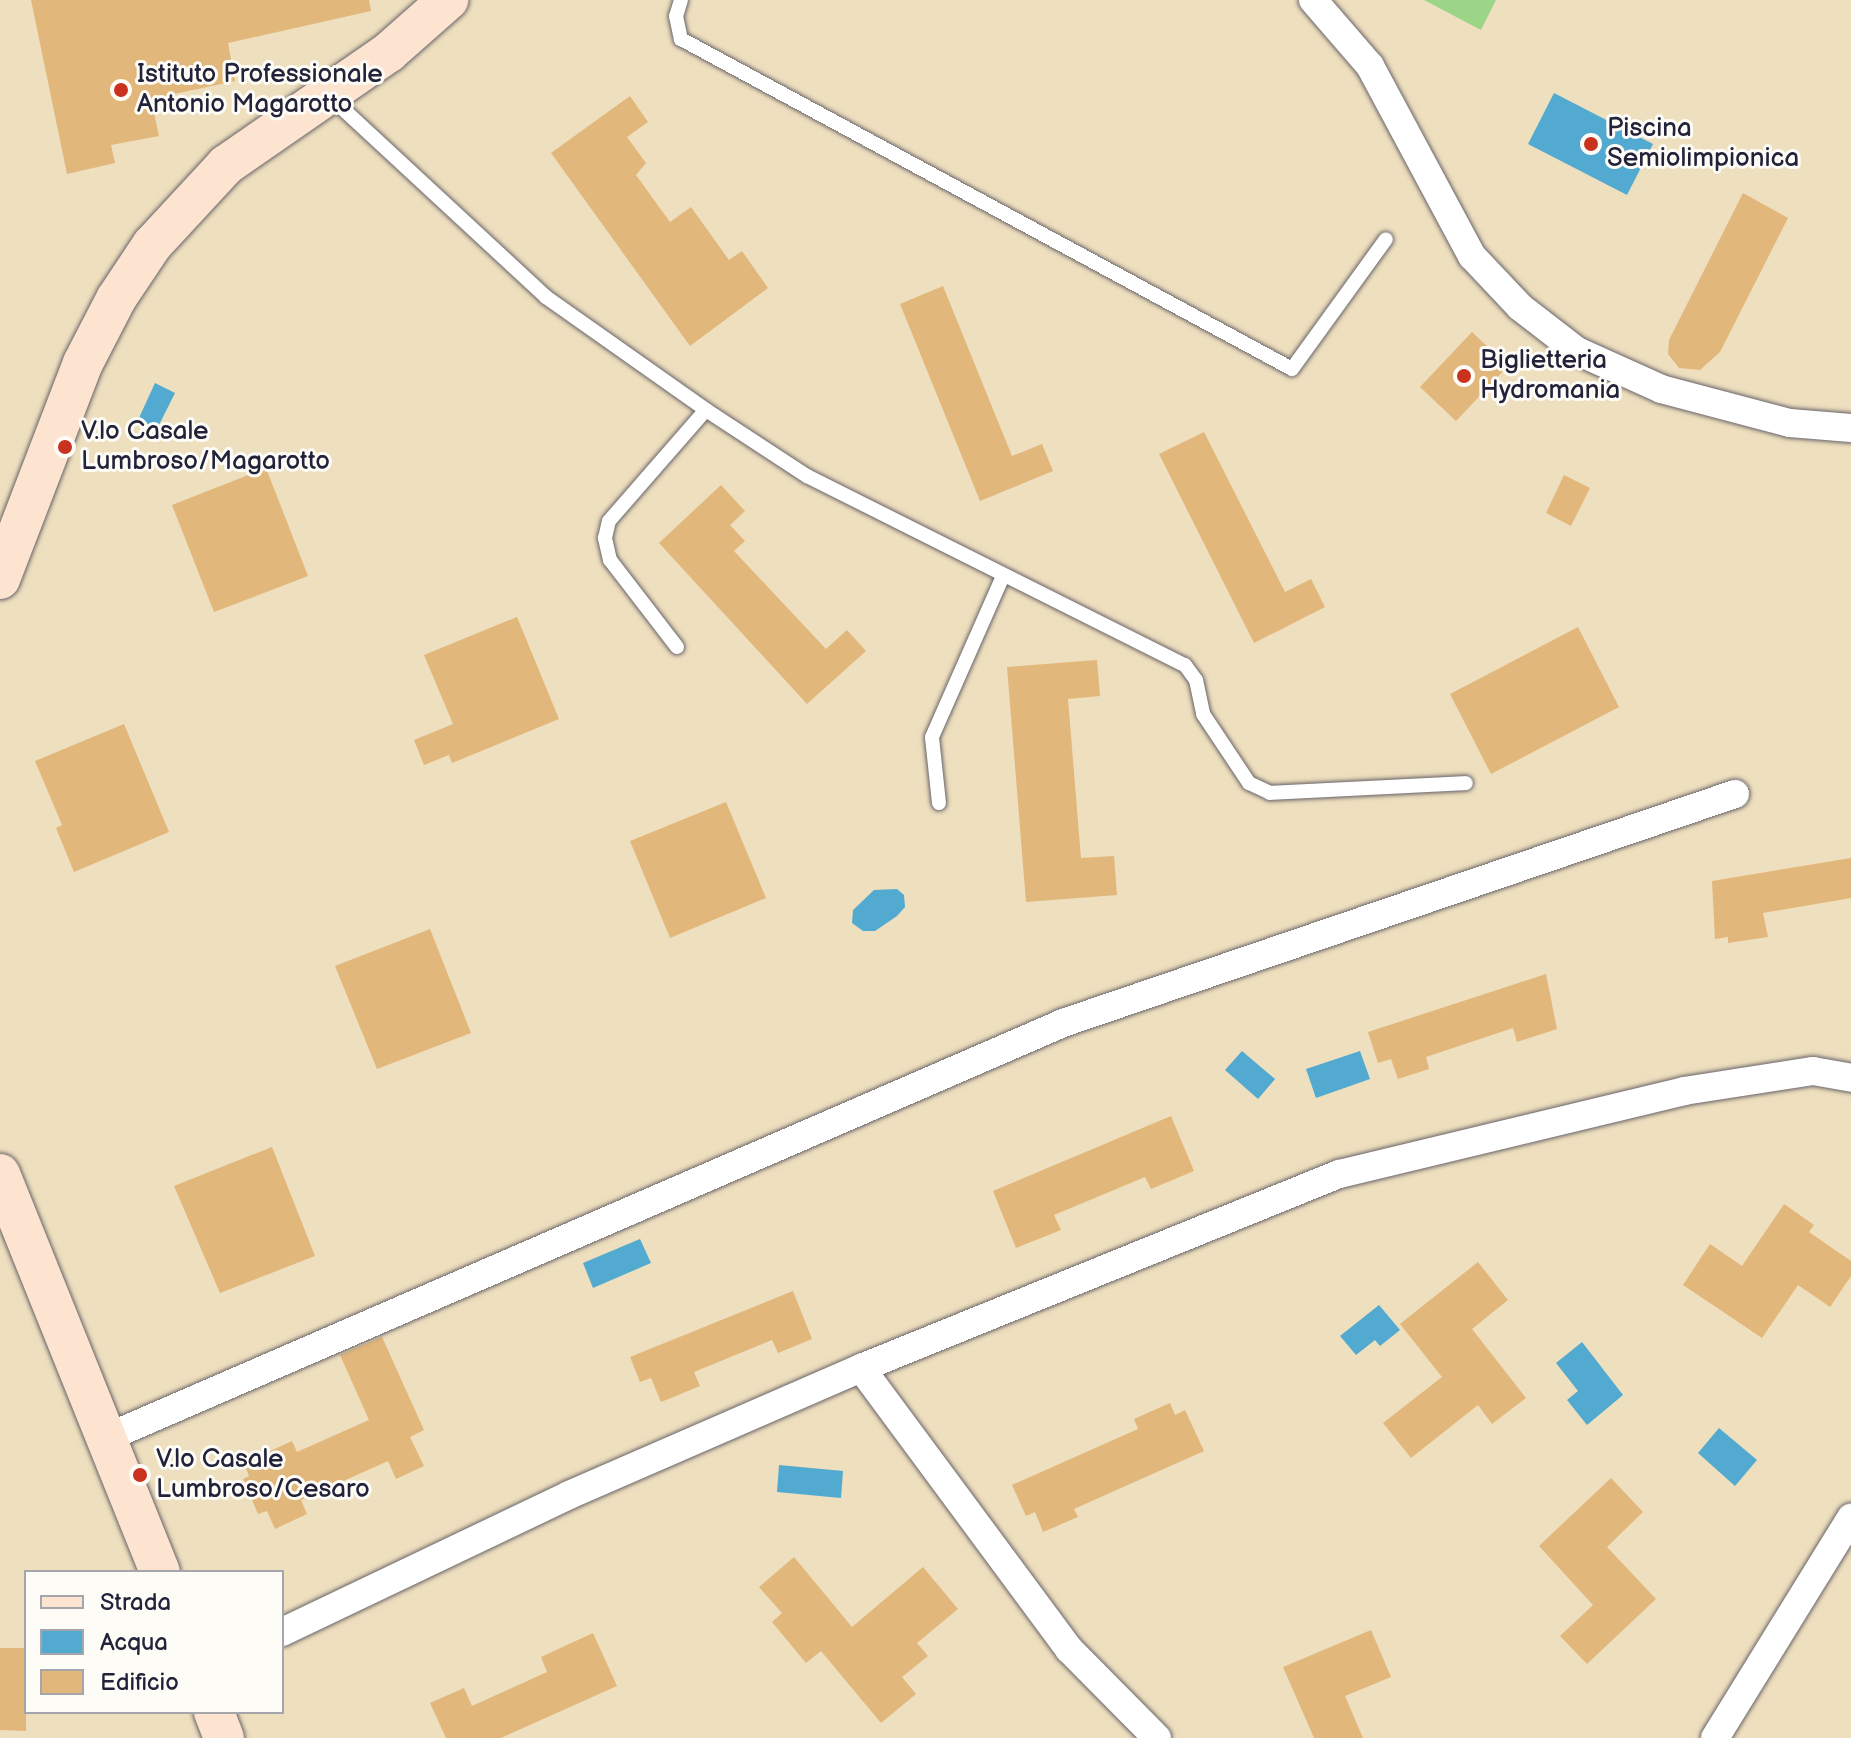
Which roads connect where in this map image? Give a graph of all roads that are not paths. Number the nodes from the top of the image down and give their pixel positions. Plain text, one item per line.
1 (448, 0) edge
2 (681, 0) edge
3 (1313, 0) edge
4 (325, 93) junction
5 (1386, 239) dead end
6 (706, 410) junction
7 (1851, 428) edge
8 (1003, 576) junction
9 (0, 579) edge
10 (677, 647) dead end
11 (1466, 783) dead end
12 (1735, 794) dead end
13 (939, 803) dead end
14 (1851, 1078) edge
15 (0, 1174) edge
16 (861, 1368) junction
17 (106, 1438) junction
18 (1851, 1518) edge
19 (159, 1570) edge
20 (284, 1631) edge
21 (215, 1714) edge
22 (224, 1738) edge
23 (1157, 1738) edge
24 (1715, 1738) edge

1 - 4 street
2 - 5 lane
3 - 7 street
4 - 6 lane
4 - 9 street
6 - 8 lane
6 - 10 lane
8 - 11 lane
8 - 13 lane
12 - 17 street
14 - 16 street
15 - 17 street
16 - 20 street
16 - 23 street
17 - 19 street
18 - 24 street
21 - 22 street

